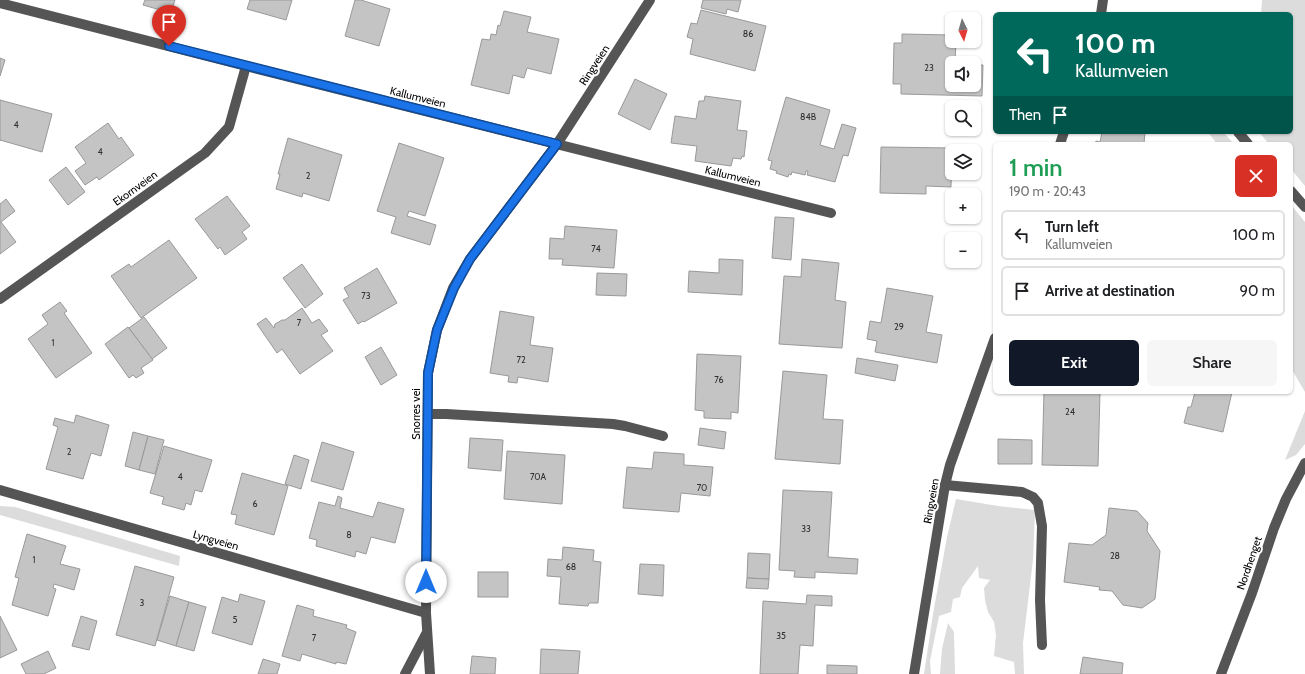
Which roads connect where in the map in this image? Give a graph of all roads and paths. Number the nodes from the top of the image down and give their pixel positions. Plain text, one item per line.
1 (650, 0) edge
2 (1103, 0) edge
3 (0, 3) edge
4 (1101, 12) edge
5 (246, 66) junction
6 (1240, 134) edge
7 (1246, 142) edge
8 (557, 144) junction
9 (1293, 193) edge
10 (1305, 207) edge
11 (831, 213) dead end
12 (0, 299) edge
13 (993, 344) edge
14 (428, 414) junction
15 (663, 436) dead end
16 (1305, 463) edge
17 (945, 485) junction
18 (0, 490) edge
19 (426, 613) junction
20 (426, 634) junction
21 (1042, 645) dead end
22 (405, 674) edge
23 (430, 674) edge
24 (914, 674) edge
25 (1221, 674) edge

1 - 8 street, Ringveien
2 - 4 street
3 - 5 street, Kallumveien
5 - 8 street, Kallumveien
5 - 12 street, Ekornveien
6 - 7 street
8 - 11 street, Kallumveien
8 - 14 street, Snorres vei
9 - 10 street
13 - 17 street, Ringveien
14 - 15 street
14 - 19 street, Snorres vei
16 - 25 street, Nordhenget
17 - 21 street
17 - 24 street, Ringveien
18 - 19 street, Lyngveien
19 - 20 street, Snorres vei
20 - 22 street
20 - 23 street, Snorres vei

